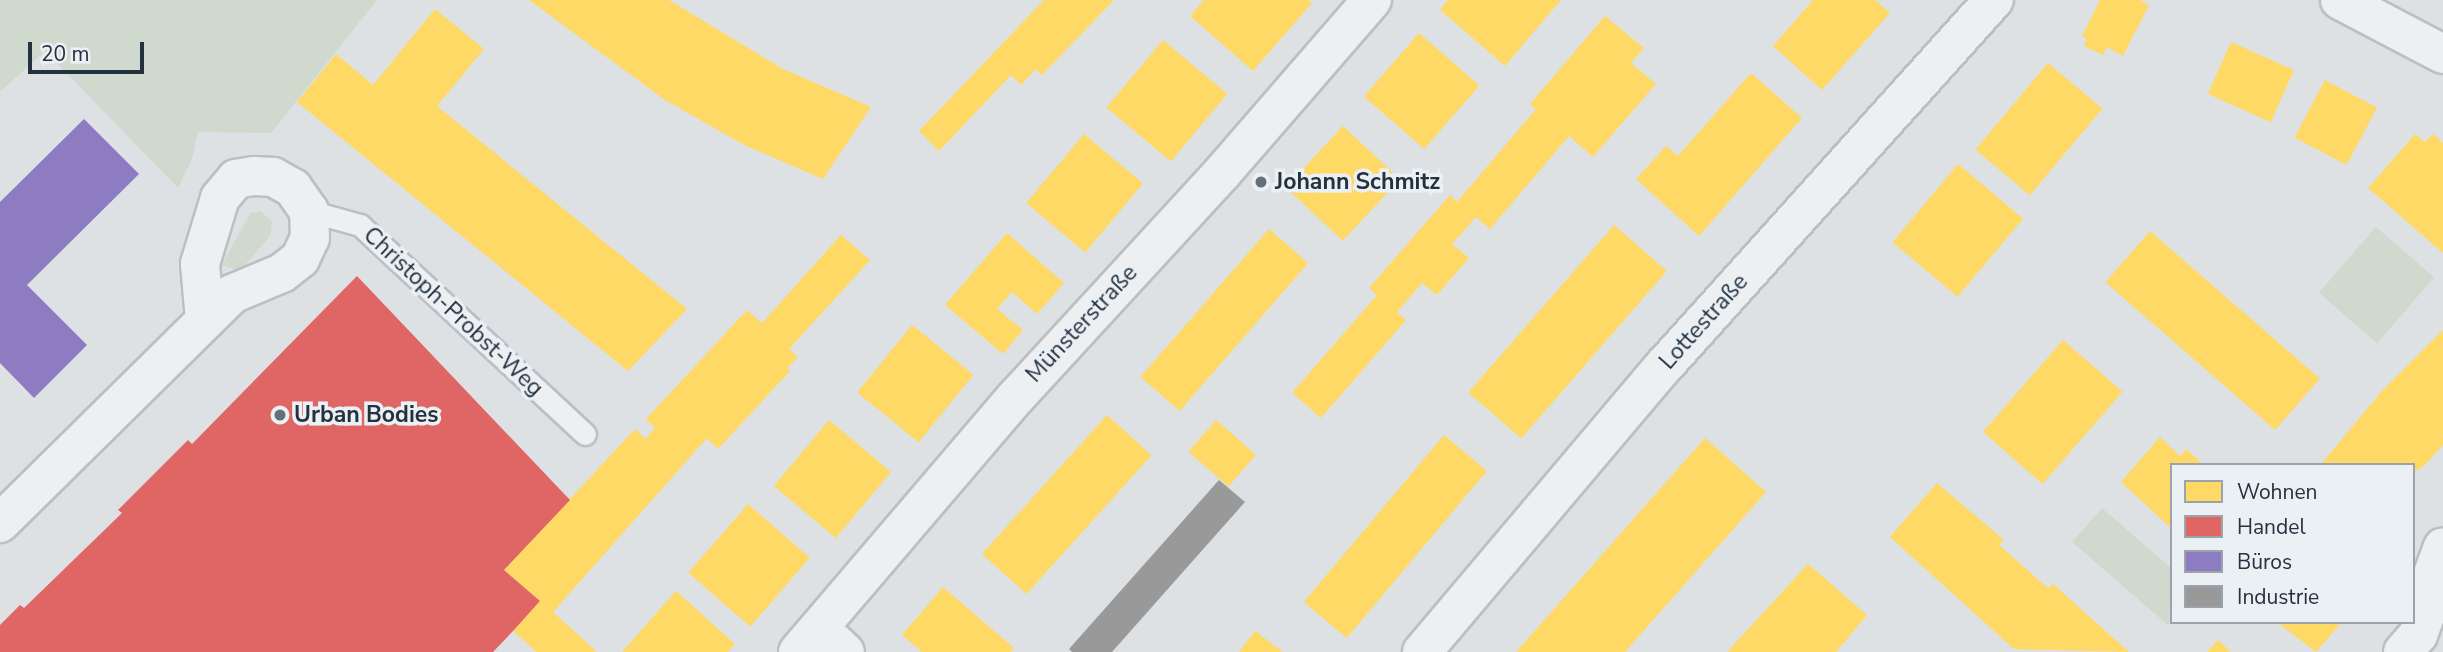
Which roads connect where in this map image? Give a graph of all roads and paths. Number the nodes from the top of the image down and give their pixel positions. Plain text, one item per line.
1 (1372, 0) edge
2 (1994, 0) edge
3 (2340, 0) edge
4 (2443, 54) edge
5 (309, 211) junction
6 (205, 320) junction
7 (585, 434) dead end
8 (0, 523) edge
9 (2443, 547) edge
10 (821, 644) edge
11 (1425, 651) edge
12 (2403, 652) edge

1 - 10 street, Münsterstraße
2 - 11 street, Lottestraße
3 - 4 street
5 - 6 street
5 - 6 street
5 - 7 lane, Christoph-Probst-Weg
6 - 8 street
9 - 12 street

